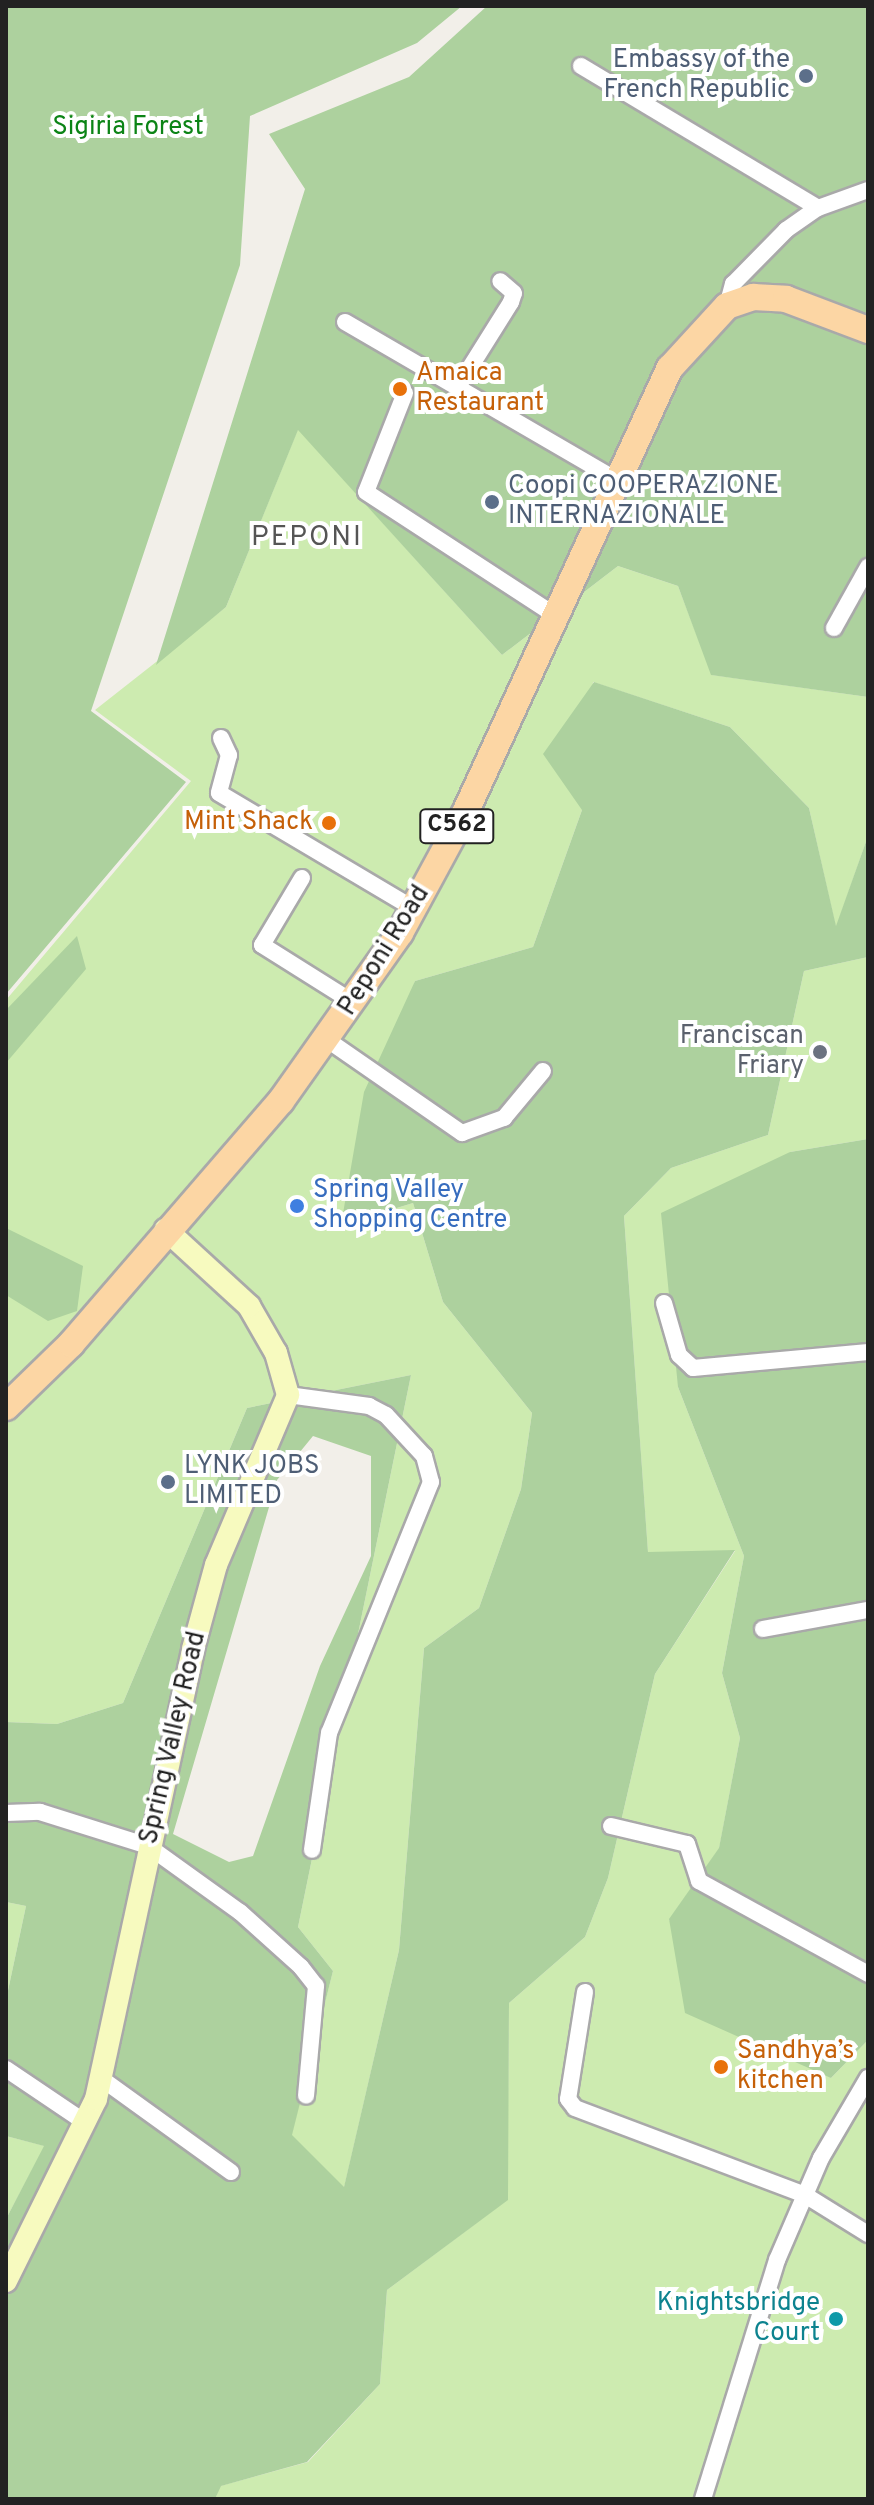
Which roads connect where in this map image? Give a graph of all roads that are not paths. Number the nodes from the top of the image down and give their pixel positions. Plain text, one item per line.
1 (581, 66) dead end
2 (868, 190) edge
3 (818, 208) junction
4 (500, 281) dead end
5 (727, 306) junction
6 (345, 322) dead end
7 (868, 330) edge
8 (459, 385) junction
9 (405, 393) dead end
10 (618, 481) junction
11 (868, 567) edge
12 (556, 616) junction
13 (834, 628) dead end
14 (221, 738) dead end
15 (302, 878) dead end
16 (414, 909) junction
17 (354, 1003) junction
18 (329, 1041) junction
19 (543, 1071) dead end
20 (166, 1230) junction
21 (664, 1303) dead end
22 (868, 1352) edge
23 (288, 1395) junction
24 (6, 1407) edge
25 (868, 1610) edge
26 (763, 1629) dead end
27 (6, 1813) edge
28 (611, 1826) dead end
29 (148, 1846) junction
30 (312, 1850) dead end
31 (868, 1974) edge
32 (585, 1992) dead end
33 (6, 2069) edge
34 (868, 2078) edge
35 (102, 2079) junction
36 (306, 2096) dead end
37 (83, 2121) junction
38 (231, 2172) dead end
39 (805, 2195) junction
40 (868, 2234) edge
41 (6, 2281) edge
42 (703, 2499) edge

1 - 3 street
2 - 3 street
3 - 5 street
4 - 8 street
5 - 7 main road
5 - 10 main road, Peponi Road / C562
6 - 8 street
8 - 10 street
9 - 12 street
10 - 12 main road, Peponi Road / C562
11 - 13 street
12 - 16 main road, Peponi Road / C562
14 - 16 street
15 - 17 street
16 - 17 main road, Peponi Road / C562
17 - 18 main road, Peponi Road / C562
18 - 19 street
18 - 20 main road, Peponi Road / C562
20 - 23 street
20 - 24 main road, Peponi Road / C562
21 - 22 street
23 - 29 street, Spring Valley Road
23 - 30 street
25 - 26 street
27 - 29 street
28 - 31 street
29 - 35 street, Spring Valley Road
29 - 36 street
32 - 39 street
33 - 37 street
34 - 39 street
35 - 37 street, Spring Valley Road
35 - 38 street
37 - 41 street, Spring Valley Road
39 - 40 street
39 - 42 street

